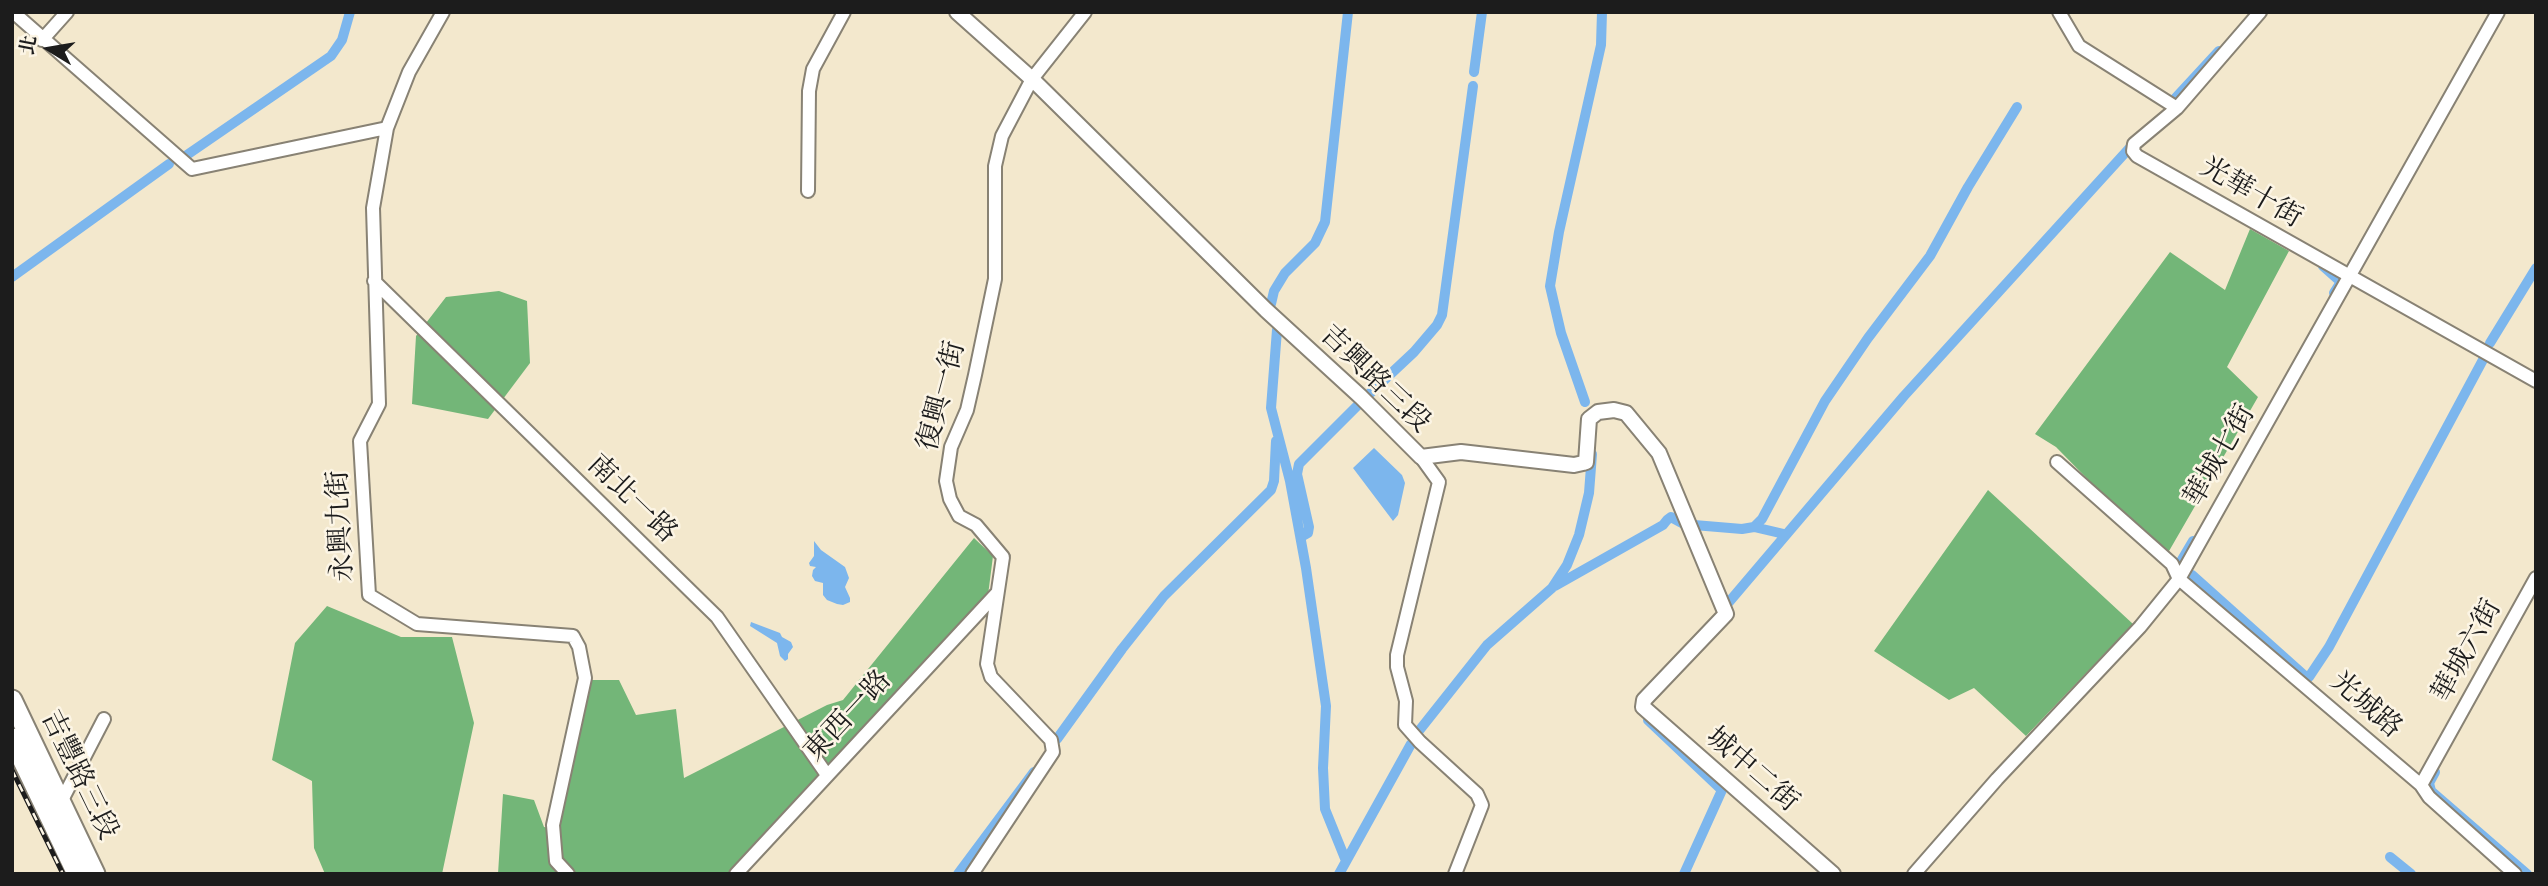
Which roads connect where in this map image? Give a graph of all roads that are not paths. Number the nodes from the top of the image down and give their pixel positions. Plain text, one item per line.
1 (13, 12) edge
2 (67, 12) edge
3 (443, 12) edge
4 (844, 12) edge
5 (957, 12) edge
6 (1085, 12) edge
7 (2059, 12) edge
8 (2260, 12) edge
9 (2498, 12) edge
10 (42, 40) junction
11 (1032, 79) junction
12 (2177, 108) junction
13 (387, 128) junction
14 (808, 191) dead end
15 (2350, 278) junction
16 (374, 282) junction
17 (2536, 381) edge
18 (1421, 457) junction
19 (2057, 462) dead end
20 (2536, 578) edge
21 (2179, 579) junction
22 (997, 593) junction
23 (12, 700) edge
24 (1644, 701) joint
25 (104, 719) dead end
26 (12, 738) edge
27 (827, 775) junction
28 (2421, 785) junction
29 (61, 802) junction
30 (77, 874) edge
31 (95, 874) edge
32 (568, 874) edge
33 (736, 874) edge
34 (972, 874) edge
35 (1455, 874) edge
36 (1833, 874) edge
37 (1914, 874) edge
38 (2515, 874) edge

1 - 10 street
2 - 10 street
3 - 13 street, 永興九街
4 - 14 street
5 - 11 street, 吉興路三段
6 - 11 street, 復興一街
7 - 12 street
8 - 12 street
9 - 15 street, 華城七街
10 - 13 street
11 - 18 street, 吉興路三段
11 - 22 street, 復興一街
12 - 15 street, 光華十街
13 - 16 street, 永興九街
15 - 17 street, 光華十街
15 - 21 street, 華城七街
16 - 27 street, 南北一路
16 - 32 street, 永興九街
18 - 24 street, 吉興路三段
18 - 35 street
19 - 21 street, 光城路
20 - 28 street, 華城六街
21 - 28 street, 光城路
21 - 37 street, 華城七街
22 - 27 street, 東西一路
22 - 34 street, 復興一街
23 - 29 main road, 吉豐路三段
24 - 36 street, 城中二街
25 - 29 street
26 - 30 main road, 吉豐路三段
27 - 33 street, 東西一路
28 - 38 street, 光城路
29 - 31 main road, 吉豐路三段

